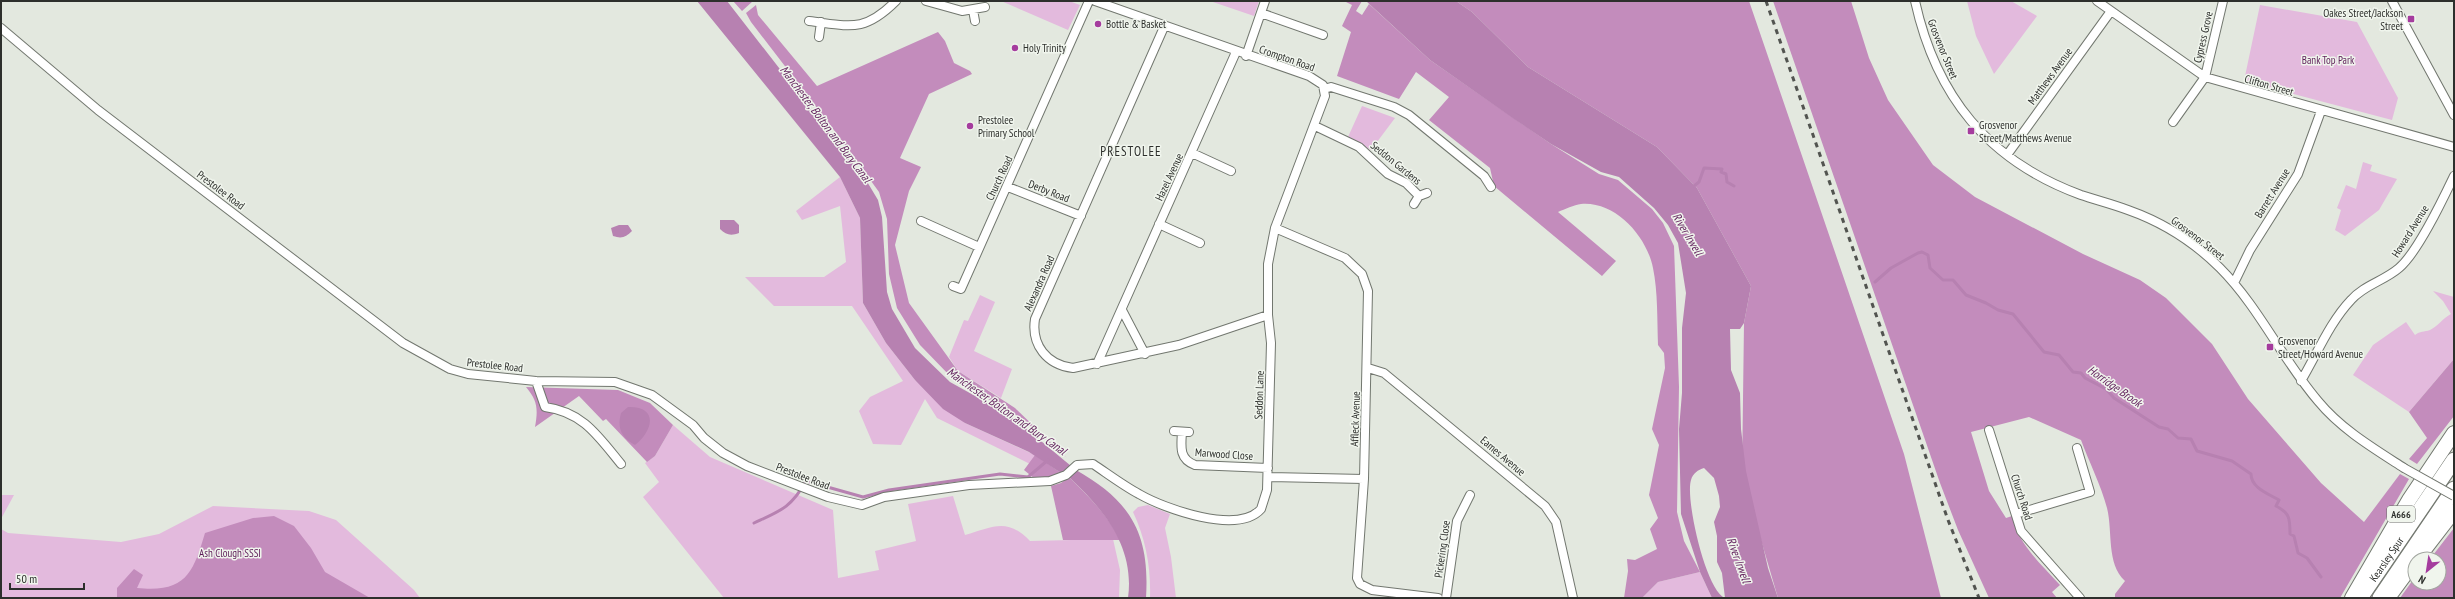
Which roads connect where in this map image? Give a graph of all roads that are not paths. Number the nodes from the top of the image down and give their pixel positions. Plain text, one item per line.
1 (896, 1) edge
2 (926, 1) edge
3 (1089, 1) edge
4 (1095, 1) edge
5 (1265, 1) edge
6 (1914, 1) edge
7 (2097, 1) edge
8 (2223, 1) edge
9 (2392, 1) edge
10 (985, 7) dead end
11 (973, 10) junction
12 (2111, 10) junction
13 (1261, 13) junction
14 (809, 21) dead end
15 (975, 21) dead end
16 (821, 22) junction
17 (1164, 27) junction
18 (1, 28) edge
19 (1323, 35) dead end
20 (819, 37) dead end
21 (1236, 52) junction
22 (1246, 56) junction
23 (2205, 77) junction
24 (1324, 89) junction
25 (2321, 111) junction
26 (2454, 116) edge
27 (2173, 122) dead end
28 (1315, 126) junction
29 (2454, 147) edge
30 (1192, 153) junction
31 (2007, 155) junction
32 (1231, 171) dead end
33 (2454, 176) edge
34 (1008, 187) junction
35 (1491, 187) dead end
36 (1428, 193) dead end
37 (1419, 196) junction
38 (1414, 204) dead end
39 (1081, 216) junction
40 (921, 222) dead end
41 (1160, 224) junction
42 (936, 228) junction
43 (1276, 228) junction
44 (933, 236) dead end
45 (1200, 243) dead end
46 (979, 247) junction
47 (2234, 283) junction
48 (953, 286) dead end
49 (1122, 310) junction
50 (1268, 315) junction
51 (1145, 354) junction
52 (1097, 364) junction
53 (1368, 368) junction
54 (536, 380) junction
55 (2302, 380) junction
56 (1988, 430) dead end
57 (1181, 431) dead end
58 (2454, 433) edge
59 (2077, 448) dead end
60 (2454, 460) edge
61 (621, 464) dead end
62 (1077, 465) joint
63 (1268, 472) junction
64 (1364, 479) junction
65 (1470, 495) dead end
66 (2452, 498) edge
67 (1465, 504) junction
68 (1473, 509) dead end
69 (2016, 514) junction
70 (2421, 551) edge
71 (2407, 572) edge
72 (1438, 598) edge
73 (1446, 598) edge
74 (1573, 598) edge
75 (2080, 598) edge
76 (2352, 598) edge
77 (2360, 598) edge
78 (2380, 598) edge
79 (2388, 598) edge

1 - 16 street
2 - 11 street
3 - 34 street, Church Road
4 - 17 street, Crompton Road
5 - 13 street
6 - 31 street, Grosvenor Street
7 - 12 street, Clifton Street
8 - 23 street, Cypress Grove
9 - 26 street
10 - 11 street
11 - 15 street
12 - 23 street, Clifton Street
12 - 31 street, Matthews Avenue
13 - 19 street
13 - 22 street
14 - 16 street
16 - 20 street
17 - 21 street, Crompton Road
17 - 39 street, Alexandra Road
18 - 54 street, Prestolee Road
21 - 22 street, Crompton Road
21 - 30 street, Hazel Avenue
22 - 24 street, Crompton Road
23 - 25 street, Clifton Street
23 - 27 street
24 - 28 street, Seddon Lane
24 - 35 street
25 - 29 street, Clifton Street
25 - 47 street, Barrett Avenue
28 - 37 street, Seddon Gardens
28 - 43 street, Seddon Lane
30 - 32 street
30 - 41 street, Hazel Avenue
31 - 47 street, Grosvenor Street
33 - 55 street, Howard Avenue
34 - 39 street, Derby Road
34 - 46 street, Church Road
36 - 37 street, Seddon Gardens
37 - 38 street, Seddon Gardens
39 - 52 street, Alexandra Road
40 - 42 street
41 - 45 street
41 - 49 street, Hazel Avenue
42 - 44 street
42 - 46 street
43 - 50 street, Seddon Lane
43 - 53 street, Affleck Avenue
46 - 48 street, Church Road
47 - 55 street, Grosvenor Street
49 - 51 street
49 - 52 street, Hazel Avenue
50 - 51 street, Alexandra Road
50 - 63 street, Seddon Lane
51 - 52 street, Alexandra Road
53 - 64 street, Affleck Avenue
53 - 74 street, Eames Avenue
54 - 61 street
54 - 62 street, Prestolee Road
55 - 66 street, Grosvenor Street, bridge
56 - 69 street, Church Road
57 - 63 street, Marwood Close
58 - 76 highway, A666
59 - 69 street
60 - 77 highway, Kearsley Spur
62 - 63 street, Seddon Lane
63 - 64 street
64 - 72 street, Affleck Avenue
65 - 67 street, Pickering Close
66 - 70 highway
66 - 78 highway
67 - 68 street
67 - 73 street, Pickering Close
69 - 75 street, Church Road
71 - 79 highway

